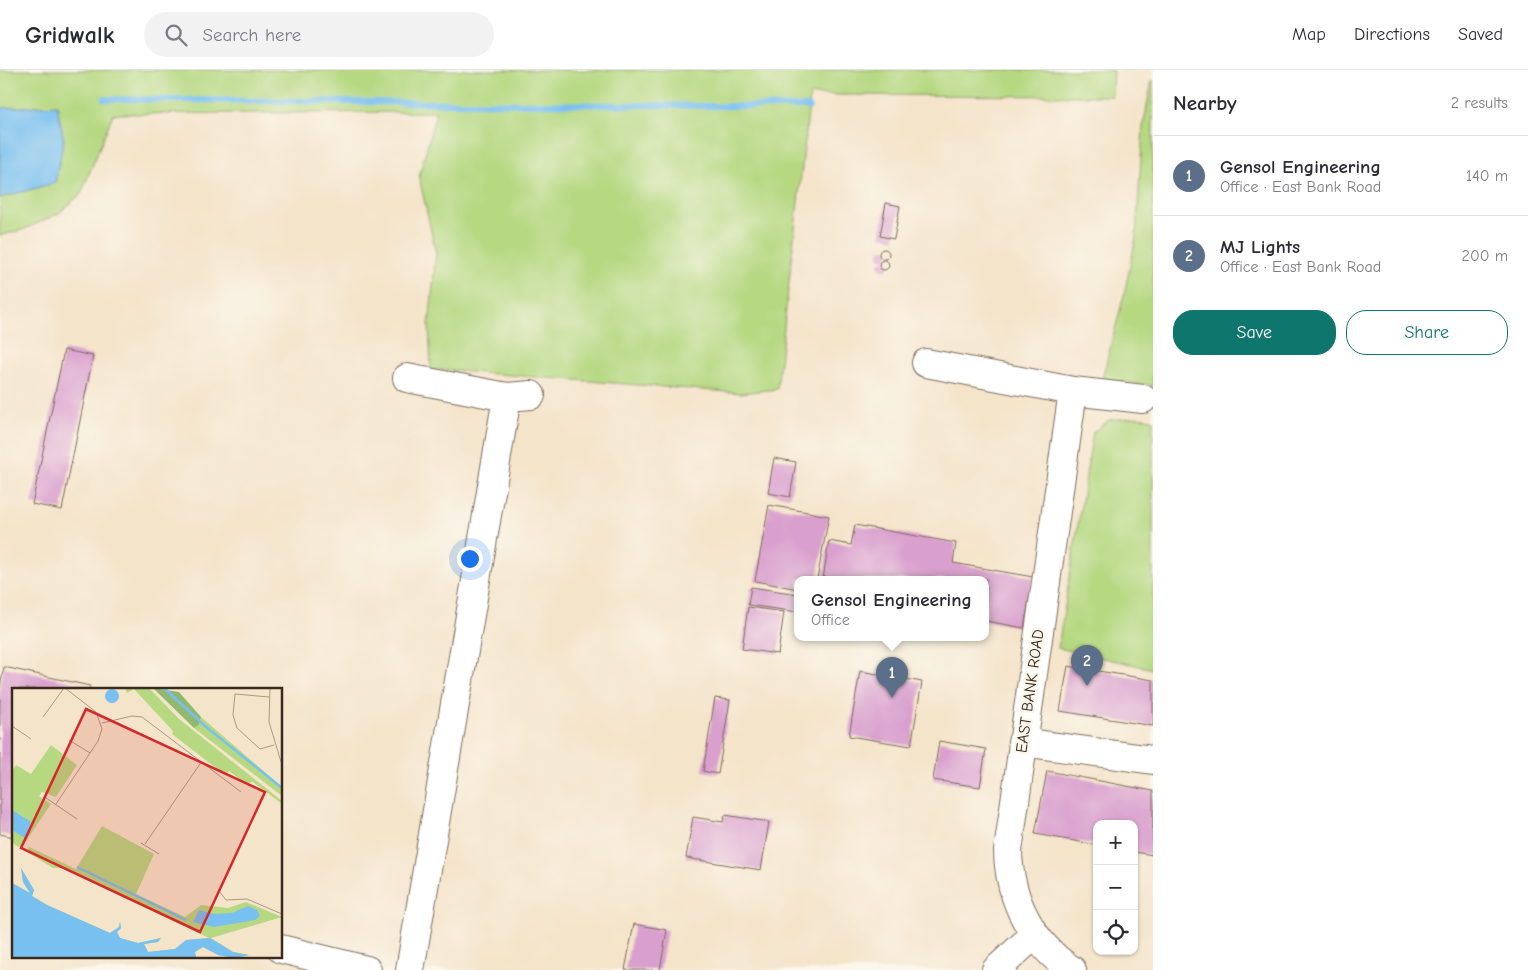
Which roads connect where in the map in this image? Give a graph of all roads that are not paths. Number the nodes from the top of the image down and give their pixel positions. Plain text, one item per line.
1 (926, 363) dead end
2 (407, 378) dead end
3 (1073, 391) junction
4 (1143, 399) dead end
5 (1022, 742) junction
6 (1153, 760) edge
7 (1034, 934) junction
8 (282, 949) edge
9 (367, 970) edge
10 (410, 970) edge
11 (996, 970) edge
12 (1072, 970) edge

1 - 3 street
2 - 10 street
3 - 4 street
3 - 5 street, EAST BANK ROAD
5 - 6 street
5 - 7 street, EAST BANK ROAD
7 - 11 street
7 - 12 street, EAST BANK ROAD
8 - 9 street

